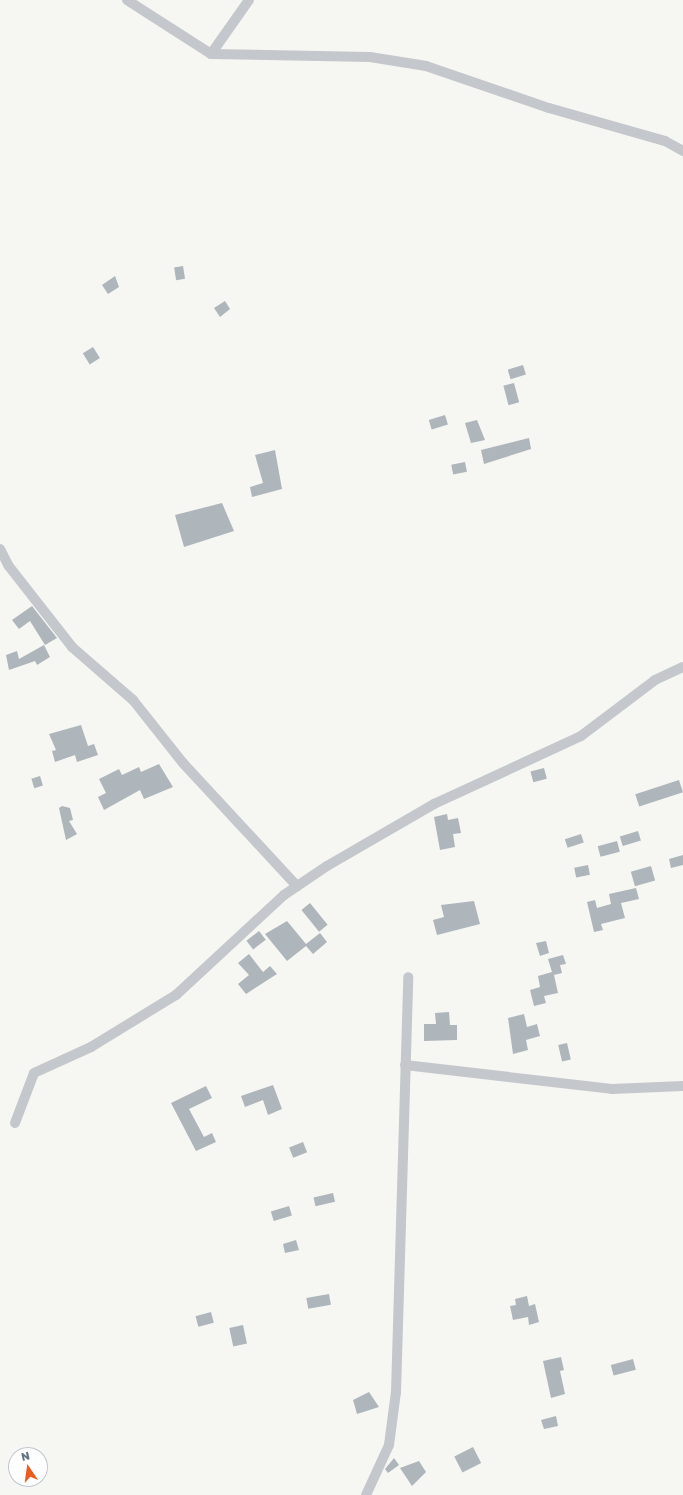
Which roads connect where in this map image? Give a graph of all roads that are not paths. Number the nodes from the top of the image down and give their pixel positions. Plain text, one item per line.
1 (127, 0) edge
2 (249, 0) edge
3 (211, 54) junction
4 (683, 151) edge
5 (0, 549) edge
6 (683, 667) edge
7 (298, 886) junction
8 (408, 977) dead end
9 (405, 1065) junction
10 (683, 1086) edge
11 (15, 1123) dead end
12 (366, 1495) edge

1 - 3 street
2 - 3 street
3 - 4 street
5 - 7 street
6 - 7 street
7 - 11 street
8 - 9 street
9 - 10 street
9 - 12 street

